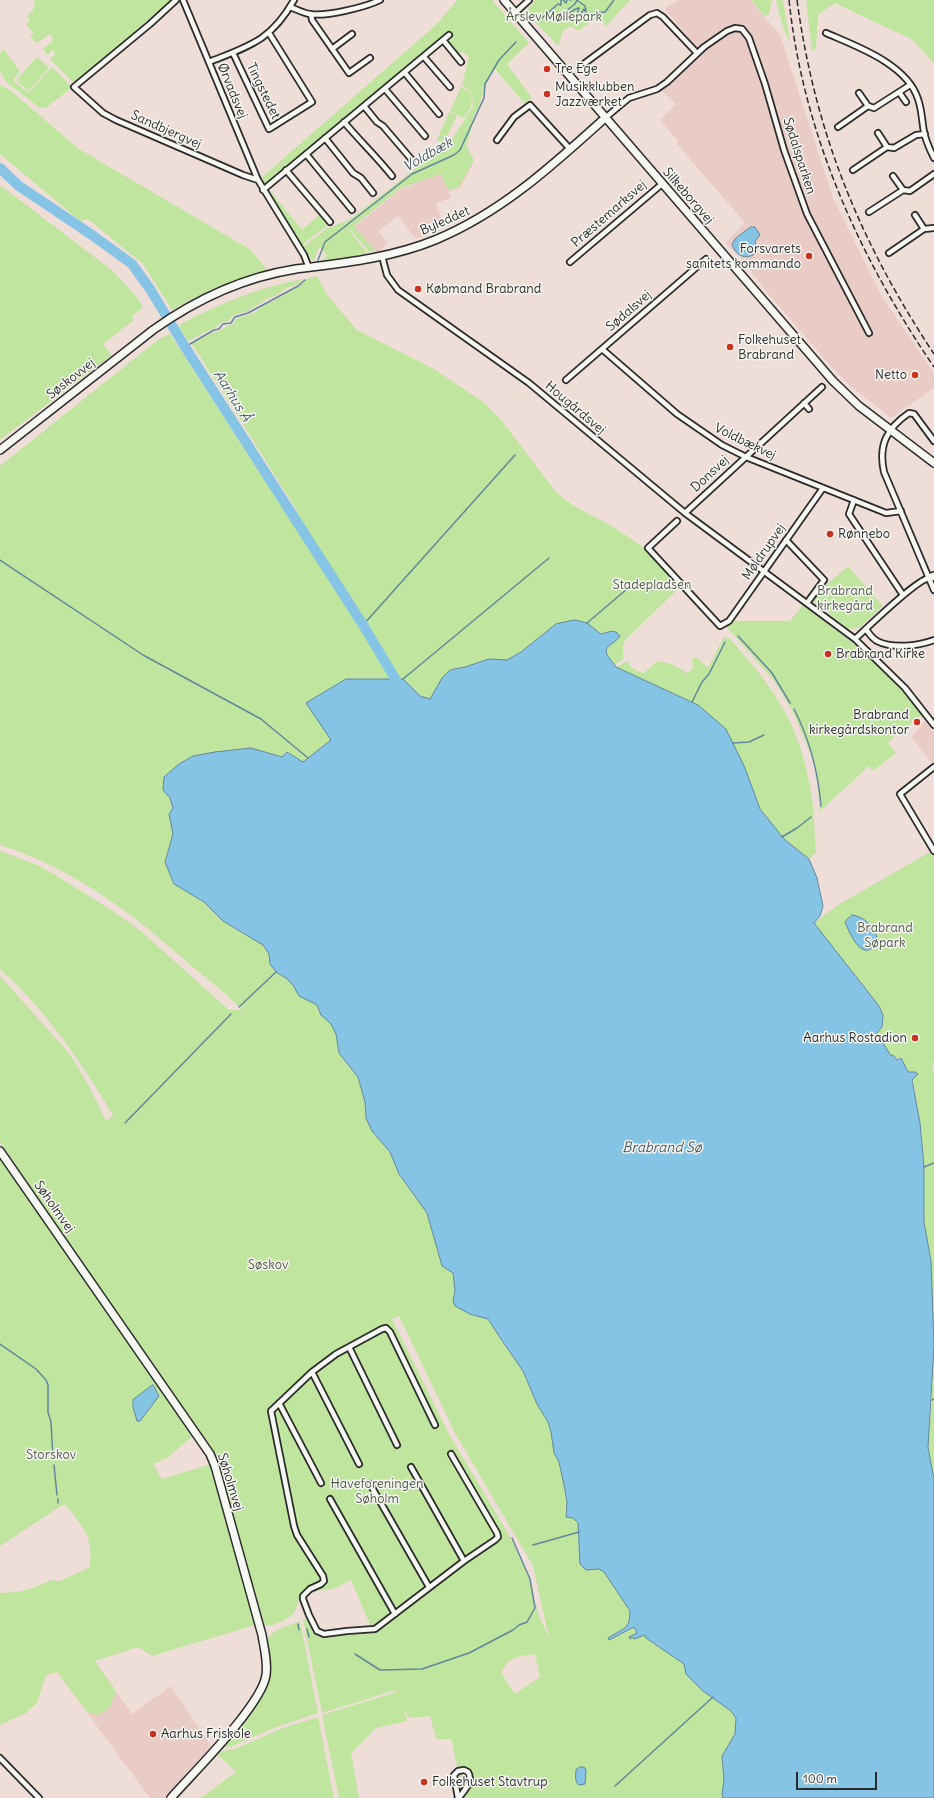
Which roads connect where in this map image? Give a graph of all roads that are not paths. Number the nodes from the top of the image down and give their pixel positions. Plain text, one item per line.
1 (176, 0) edge
2 (183, 0) edge
3 (294, 0) edge
4 (380, 0) edge
5 (504, 0) edge
6 (529, 0) edge
7 (290, 7) junction
8 (515, 13) junction
9 (311, 14) junction
10 (269, 33) junction
11 (826, 33) dead end
12 (352, 34) dead end
13 (449, 35) dead end
14 (443, 40) junction
15 (332, 49) junction
16 (232, 53) junction
17 (697, 53) junction
18 (424, 57) junction
19 (370, 58) dead end
20 (209, 62) junction
21 (461, 62) dead end
22 (585, 63) dead end
23 (405, 73) junction
24 (910, 85) junction
25 (450, 87) dead end
26 (385, 88) junction
27 (899, 92) junction
28 (859, 93) dead end
29 (906, 102) dead end
30 (364, 106) junction
31 (868, 106) junction
32 (439, 114) dead end
33 (605, 118) junction
34 (344, 122) junction
35 (838, 126) dead end
36 (878, 133) dead end
37 (925, 134) junction
38 (424, 136) dead end
39 (325, 138) junction
40 (497, 140) dead end
41 (887, 147) junction
42 (570, 149) junction
43 (306, 154) junction
44 (934, 158) edge
45 (412, 160) dead end
46 (286, 170) junction
47 (853, 170) dead end
48 (934, 174) edge
49 (392, 176) dead end
50 (893, 176) dead end
51 (258, 180) junction
52 (662, 184) junction
53 (262, 190) junction
54 (903, 190) junction
55 (373, 193) dead end
56 (352, 210) dead end
57 (869, 212) dead end
58 (915, 215) dead end
59 (330, 222) dead end
60 (934, 228) edge
61 (924, 229) junction
62 (888, 253) dead end
63 (382, 256) junction
64 (706, 259) dead end
65 (570, 262) dead end
66 (309, 268) junction
67 (869, 333) dead end
68 (602, 349) junction
69 (566, 380) dead end
70 (822, 387) dead end
71 (804, 403) junction
72 (809, 409) dead end
73 (891, 430) junction
74 (934, 441) edge
75 (0, 450) edge
76 (746, 457) junction
77 (934, 463) edge
78 (823, 488) junction
79 (854, 500) junction
80 (900, 511) junction
81 (685, 513) junction
82 (677, 521) dead end
83 (786, 540) junction
84 (764, 572) junction
85 (932, 577) edge
86 (934, 590) edge
87 (903, 595) junction
88 (806, 603) junction
89 (866, 629) junction
90 (855, 639) junction
91 (934, 640) edge
92 (934, 725) edge
93 (934, 767) edge
94 (934, 851) edge
95 (0, 1151) edge
96 (349, 1347) junction
97 (312, 1372) junction
98 (279, 1403) junction
99 (435, 1425) dead end
100 (397, 1445) dead end
101 (451, 1454) dead end
102 (359, 1464) dead end
103 (411, 1467) dead end
104 (321, 1483) dead end
105 (370, 1484) dead end
106 (330, 1500) dead end
107 (464, 1561) junction
108 (429, 1587) junction
109 (395, 1614) junction
110 (0, 1758) edge
111 (40, 1798) edge
112 (171, 1798) edge
113 (458, 1798) edge

1 - 51 street, Sandbjergvej
2 - 20 street, Ørvadsvej
3 - 7 street, Tingstedet
4 - 9 street
5 - 8 street, Silkeborgvej
6 - 8 street
7 - 9 street
7 - 10 street, Tingstedet
8 - 33 street, Silkeborgvej
9 - 15 street
10 - 16 street, Tingstedet
10 - 16 street, Tingstedet
11 - 24 street
12 - 15 street
13 - 14 street
14 - 18 street
14 - 21 street
15 - 19 street
16 - 20 street, Tingstedet
17 - 22 street
17 - 33 street
17 - 67 street, Sødalsparken
18 - 23 street
18 - 25 street
20 - 51 street, Ørvadsvej
23 - 26 street
23 - 32 street
24 - 27 street
24 - 37 street
26 - 30 street
26 - 38 street
27 - 29 street
27 - 31 street
28 - 31 street
30 - 34 street
30 - 45 street
31 - 35 street
33 - 42 street, Byleddet
33 - 52 street, Silkeborgvej
34 - 39 street
34 - 49 street
36 - 41 street
37 - 41 street
37 - 44 street
39 - 43 street
39 - 55 street
40 - 42 street
41 - 47 street
42 - 63 street, Byleddet
43 - 46 street
43 - 56 street
46 - 53 street
46 - 59 street
48 - 54 street
50 - 54 street
51 - 53 street, Ørvadsvej
52 - 65 street, Præstemarksvej
52 - 73 street, Silkeborgvej
53 - 66 street, Ørvadsvej
54 - 57 street
58 - 61 street
60 - 61 street
61 - 62 street
63 - 66 street, Byleddet
63 - 81 street, Hougårdsvej
64 - 68 street, Sødalsvej
66 - 75 street, Søskovvej
68 - 69 street, Sødalsvej
68 - 76 street, Voldbækvej
70 - 71 street, Donsvej
71 - 72 street
71 - 76 street, Donsvej
73 - 74 street
73 - 77 street, Silkeborgvej
73 - 80 street
76 - 78 street, Voldbækvej
76 - 81 street, Donsvej
78 - 79 street, Voldbækvej
78 - 83 street, Møldrupvej
79 - 80 street, Voldbækvej
79 - 87 street
80 - 85 street
81 - 84 street, Hougårdsvej
82 - 84 street, Møldrupvej
83 - 84 street, Møldrupvej
83 - 88 street
84 - 88 street, Hougårdsvej
85 - 86 street
85 - 87 street
87 - 89 street
88 - 90 street, Hougårdsvej
89 - 90 street
89 - 91 street
90 - 92 street, Hougårdsvej
93 - 94 street
95 - 112 street, Søholmvej
96 - 97 street
96 - 99 street
96 - 100 street
97 - 98 street
97 - 102 street
98 - 104 street
98 - 109 street
101 - 107 street
103 - 107 street
105 - 108 street
106 - 109 street
107 - 108 street
108 - 109 street
110 - 111 street
113 - 113 street

